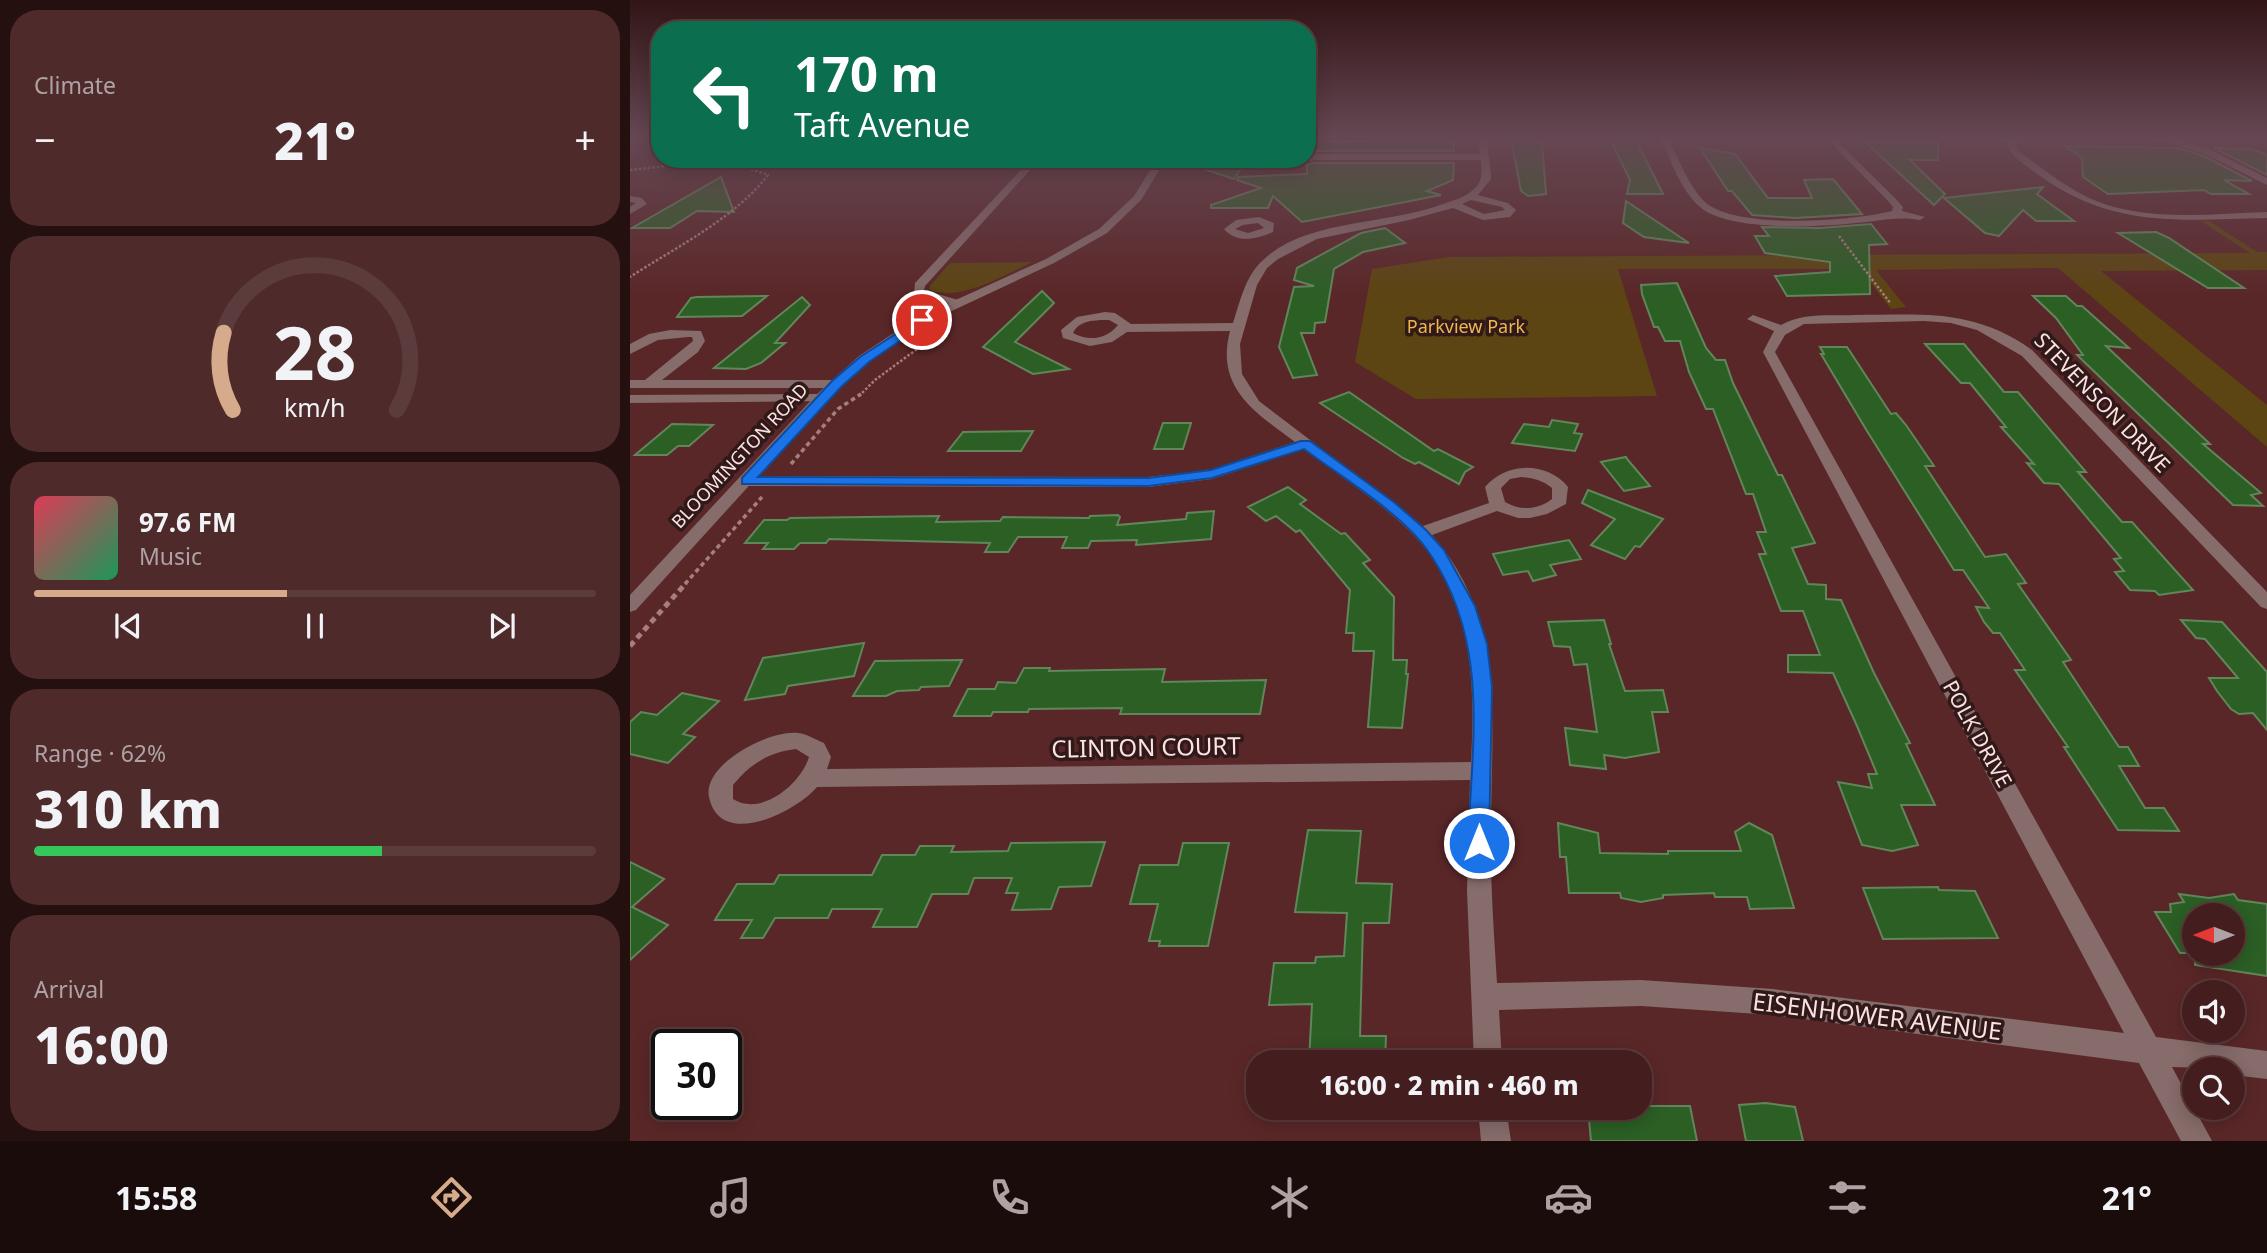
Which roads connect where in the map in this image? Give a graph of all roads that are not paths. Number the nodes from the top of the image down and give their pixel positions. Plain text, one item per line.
1 (1008, 189) edge
2 (1143, 189) edge
3 (1478, 189) edge
4 (1693, 189) edge
5 (1881, 189) edge
6 (2067, 189) edge
7 (1472, 197) junction
8 (630, 199) edge
9 (1455, 205) junction
10 (630, 211) edge
11 (1715, 213) junction
12 (1896, 213) junction
13 (2267, 215) edge
14 (1701, 217) dead end
15 (1920, 218) dead end
16 (1265, 232) dead end
17 (1296, 243) junction
18 (954, 303) junction
19 (1994, 317) dead end
20 (1753, 319) dead end
21 (1237, 327) junction
22 (1982, 327) junction
23 (1125, 328) dead end
24 (1782, 330) junction
25 (630, 350) edge
26 (630, 384) edge
27 (649, 384) junction
28 (836, 384) junction
29 (630, 398) edge
30 (821, 398) junction
31 (1306, 444) junction
32 (747, 481) junction
33 (1499, 505) dead end
34 (1420, 533) junction
35 (2267, 603) edge
36 (630, 606) edge
37 (1479, 771) junction
38 (813, 778) dead end
39 (1485, 996) junction
40 (1487, 1050) edge
41 (2149, 1051) junction
42 (2267, 1065) edge
43 (1493, 1120) edge
44 (1496, 1141) edge
45 (2197, 1141) edge

1 - 18 street
2 - 18 street, BLOOMINGTON ROAD
3 - 7 street
4 - 11 street
5 - 12 street
6 - 13 street
7 - 9 street
7 - 9 street
8 - 10 street
9 - 17 street
11 - 12 street
11 - 14 street
12 - 15 street
16 - 17 street
17 - 21 street
18 - 28 street, BLOOMINGTON ROAD
19 - 22 street
20 - 24 street
21 - 23 street
21 - 31 street
22 - 24 street, STEVENSON DRIVE
22 - 35 street, STEVENSON DRIVE
24 - 41 street, POLK DRIVE
25 - 27 street
26 - 27 street
27 - 28 street
27 - 29 street
28 - 30 street, BLOOMINGTON ROAD
29 - 30 street
30 - 32 street, BLOOMINGTON ROAD
31 - 32 street
31 - 34 street
32 - 36 street, BLOOMINGTON ROAD
33 - 34 street
34 - 37 street
37 - 38 street, CLINTON COURT
37 - 39 street
39 - 40 street
39 - 41 street, EISENHOWER AVENUE
41 - 42 street, EISENHOWER AVENUE
41 - 45 street, POLK DRIVE
43 - 44 street

